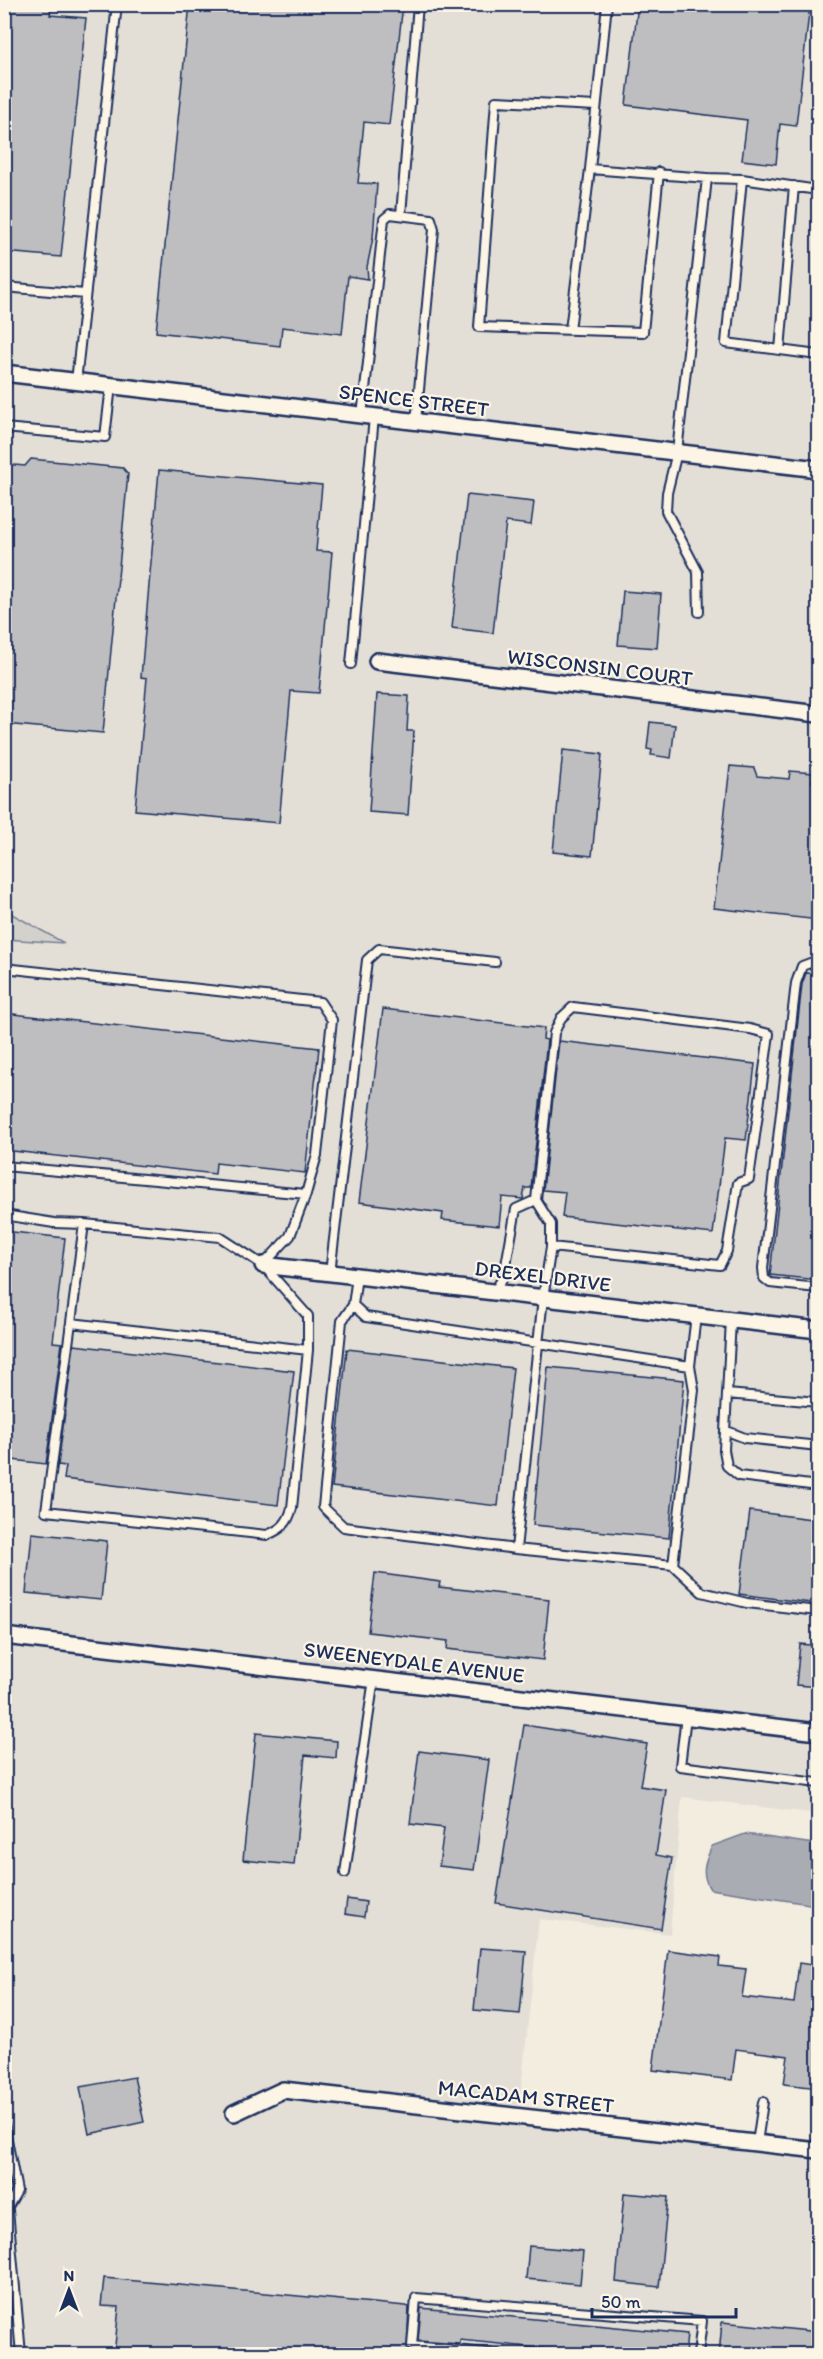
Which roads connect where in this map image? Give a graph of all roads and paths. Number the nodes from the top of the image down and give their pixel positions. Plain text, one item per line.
1 (117, 4) edge
2 (418, 4) edge
3 (607, 4) edge
4 (596, 106) junction
5 (590, 169) junction
6 (659, 172) junction
7 (707, 178) junction
8 (741, 179) junction
9 (794, 186) junction
10 (819, 190) edge
11 (401, 215) junction
12 (4, 287) edge
13 (86, 294) junction
14 (570, 330) junction
15 (780, 350) junction
16 (819, 355) edge
17 (4, 373) edge
18 (76, 382) junction
19 (111, 386) junction
20 (368, 416) junction
21 (416, 422) junction
22 (4, 428) edge
23 (677, 452) junction
24 (819, 469) edge
25 (699, 612) dead end
26 (377, 661) dead end
27 (351, 664) dead end
28 (819, 714) edge
29 (819, 960) edge
30 (495, 962) dead end
31 (4, 968) edge
32 (4, 1166) edge
33 (306, 1194) junction
34 (536, 1200) junction
35 (4, 1215) edge
36 (84, 1224) junction
37 (551, 1247) junction
38 (263, 1265) junction
39 (330, 1273) junction
40 (357, 1276) junction
41 (819, 1288) edge
42 (494, 1292) junction
43 (543, 1298) junction
44 (353, 1305) junction
45 (696, 1315) junction
46 (731, 1320) junction
47 (71, 1323) junction
48 (819, 1330) edge
49 (538, 1341) junction
50 (308, 1350) junction
51 (690, 1366) junction
52 (727, 1394) junction
53 (819, 1402) edge
54 (727, 1431) junction
55 (819, 1446) edge
56 (819, 1486) edge
57 (516, 1549) junction
58 (673, 1565) junction
59 (819, 1611) edge
60 (4, 1636) edge
61 (374, 1678) junction
62 (686, 1716) junction
63 (819, 1732) edge
64 (819, 1783) edge
65 (345, 1873) dead end
66 (763, 2102) dead end
67 (234, 2113) dead end
68 (4, 2124) edge
69 (757, 2143) junction
70 (819, 2150) edge
71 (6, 2210) edge
72 (14, 2276) junction
73 (4, 2278) edge
74 (21, 2355) edge
75 (498, 2355) edge
76 (699, 2355) edge

1 - 13 lane
2 - 11 lane
3 - 4 lane
4 - 5 lane
4 - 14 lane
5 - 6 lane
5 - 14 lane
6 - 7 lane
6 - 14 lane
7 - 8 lane
7 - 23 lane
8 - 9 lane
8 - 15 lane
9 - 10 lane
9 - 15 lane
11 - 20 lane
11 - 21 lane
12 - 13 lane
13 - 18 lane
15 - 16 lane
17 - 18 street, SPENCE STREET
18 - 19 street, SPENCE STREET
19 - 20 street, SPENCE STREET
19 - 22 lane
20 - 21 street, SPENCE STREET
20 - 27 lane
21 - 23 street, SPENCE STREET
23 - 24 street, SPENCE STREET
23 - 25 lane
26 - 28 street, WISCONSIN COURT
29 - 41 lane
30 - 39 lane
31 - 33 lane
32 - 33 lane
33 - 38 lane
34 - 37 lane
34 - 37 lane
34 - 42 lane
35 - 36 lane
36 - 38 lane
36 - 47 lane
37 - 43 lane
38 - 39 street, DREXEL DRIVE
38 - 50 lane
39 - 40 street, DREXEL DRIVE
40 - 42 street, DREXEL DRIVE
40 - 44 lane
42 - 43 street, DREXEL DRIVE
43 - 45 street, DREXEL DRIVE
43 - 49 lane
44 - 49 lane
44 - 57 lane
45 - 46 street, DREXEL DRIVE
45 - 51 lane
46 - 48 street, DREXEL DRIVE
46 - 52 lane
47 - 50 lane
47 - 50 lane
49 - 51 lane
49 - 57 lane
51 - 58 lane
52 - 53 lane
52 - 54 lane
54 - 55 lane
54 - 56 lane
57 - 58 lane
58 - 59 lane
60 - 61 street, SWEENEYDALE AVENUE
61 - 62 street, SWEENEYDALE AVENUE
61 - 65 lane
62 - 63 street, SWEENEYDALE AVENUE
62 - 64 lane
66 - 69 lane
67 - 69 street, MACADAM STREET
68 - 71 lane
69 - 70 street, MACADAM STREET
71 - 72 lane
72 - 73 lane
72 - 74 lane
75 - 76 lane

